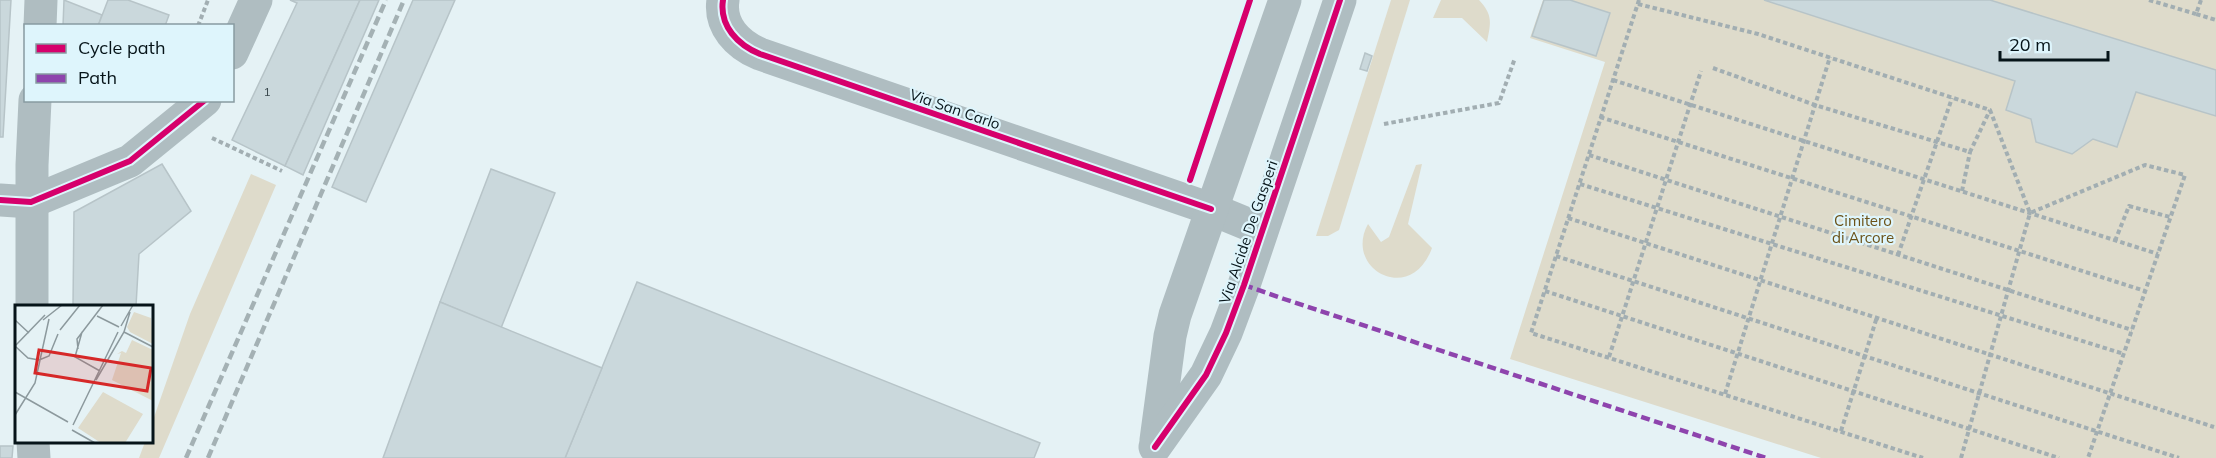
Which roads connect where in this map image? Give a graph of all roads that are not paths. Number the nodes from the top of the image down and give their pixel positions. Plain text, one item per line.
1 (41, 0) edge
2 (256, 0) edge
3 (723, 0) edge
4 (1286, 0) edge
5 (1340, 0) edge
6 (40, 24) edge
7 (234, 48) edge
8 (35, 102) edge
9 (203, 102) edge
10 (16, 201) edge
11 (1211, 209) junction
12 (1262, 230) junction
13 (32, 305) edge
14 (33, 443) edge
15 (1153, 452) edge
16 (34, 458) edge

1 - 6 street
2 - 7 street
3 - 11 street, Via San Carlo
4 - 11 street, Via Alcide De Gasperi
5 - 12 street, Via Alcide De Gasperi
8 - 10 street
9 - 10 street
10 - 13 street
11 - 12 street, Via San Carlo
11 - 15 street, Via Alcide De Gasperi
12 - 15 street, Via Alcide De Gasperi
14 - 16 street

